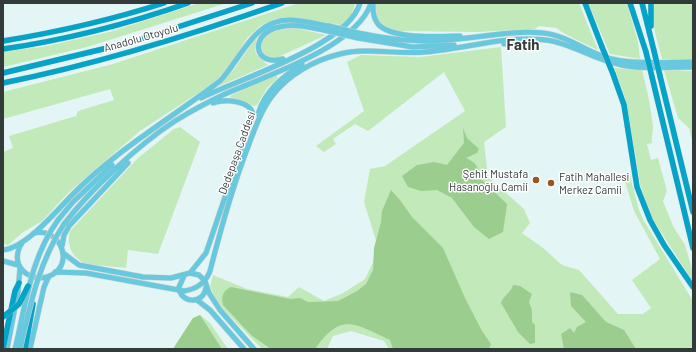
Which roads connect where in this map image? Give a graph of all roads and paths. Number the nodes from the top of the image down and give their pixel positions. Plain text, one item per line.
1 (164, 3) edge
2 (188, 3) edge
3 (252, 3) edge
4 (282, 3) edge
5 (360, 3) edge
6 (372, 3) edge
7 (630, 3) edge
8 (634, 3) edge
9 (642, 3) edge
10 (651, 3) edge
11 (586, 4) edge
12 (328, 29) junction
13 (544, 33) junction
14 (358, 35) junction
15 (479, 37) junction
16 (528, 39) junction
17 (3, 41) edge
18 (478, 45) junction
19 (328, 47) junction
20 (313, 48) junction
21 (3, 49) edge
22 (646, 52) junction
23 (655, 52) junction
24 (693, 62) edge
25 (693, 67) edge
26 (3, 73) edge
27 (29, 78) junction
28 (3, 83) edge
29 (3, 86) edge
30 (189, 113) junction
31 (161, 122) junction
32 (161, 131) junction
33 (140, 138) junction
34 (251, 140) junction
35 (693, 212) edge
36 (32, 234) junction
37 (26, 238) junction
38 (62, 246) junction
39 (693, 248) edge
40 (3, 250) edge
41 (63, 253) junction
42 (3, 261) edge
43 (19, 266) junction
44 (56, 272) junction
45 (187, 274) junction
46 (49, 276) junction
47 (19, 283) junction
48 (206, 284) junction
49 (36, 285) junction
50 (28, 286) junction
51 (693, 287) edge
52 (179, 290) junction
53 (197, 300) junction
54 (3, 317) edge
55 (3, 348) edge
56 (7, 349) edge
57 (15, 349) edge
58 (20, 349) edge
59 (25, 349) edge
60 (30, 349) edge
61 (244, 349) edge
62 (254, 349) edge

1 - 17 highway
2 - 21 highway
3 - 26 highway, Anadolu Otoyolu
4 - 27 highway, Anadolu Otoyolu
5 - 20 main road
6 - 15 main road
6 - 19 main road
7 - 22 highway
8 - 22 highway
9 - 23 highway
10 - 23 highway
11 - 51 highway, bridge
12 - 14 main road, bridge
12 - 20 main road
12 - 31 main road
13 - 15 main road
13 - 16 main road
13 - 24 main road
14 - 15 main road
14 - 18 main road
16 - 18 main road
16 - 18 main road
16 - 25 main road
18 - 34 main road, Dedepaşa Caddesi
19 - 30 main road
19 - 34 main road
20 - 31 main road
22 - 39 highway, bridge
23 - 35 highway, bridge
27 - 28 highway, Anadolu Otoyolu
27 - 29 highway
30 - 32 main road
30 - 45 main road, Dedepaşa Caddesi
31 - 33 main road
32 - 38 main road
32 - 49 main road, bridge
33 - 36 main road
33 - 50 main road, bridge
34 - 48 main road, Dedepaşa Caddesi
36 - 37 main road
36 - 38 main road
37 - 40 main road
37 - 43 main road
38 - 41 main road
41 - 44 main road
41 - 45 main road
42 - 43 main road
43 - 46 main road
43 - 47 main road
44 - 46 main road
44 - 52 main road
45 - 48 main road
45 - 52 main road
46 - 60 main road
47 - 55 highway
47 - 56 main road
48 - 52 main road
48 - 53 main road, Dedepaşa Caddesi
48 - 62 main road
49 - 58 main road, bridge
49 - 59 highway, bridge
50 - 54 highway, bridge
50 - 57 main road, bridge
52 - 53 main road
53 - 61 main road

